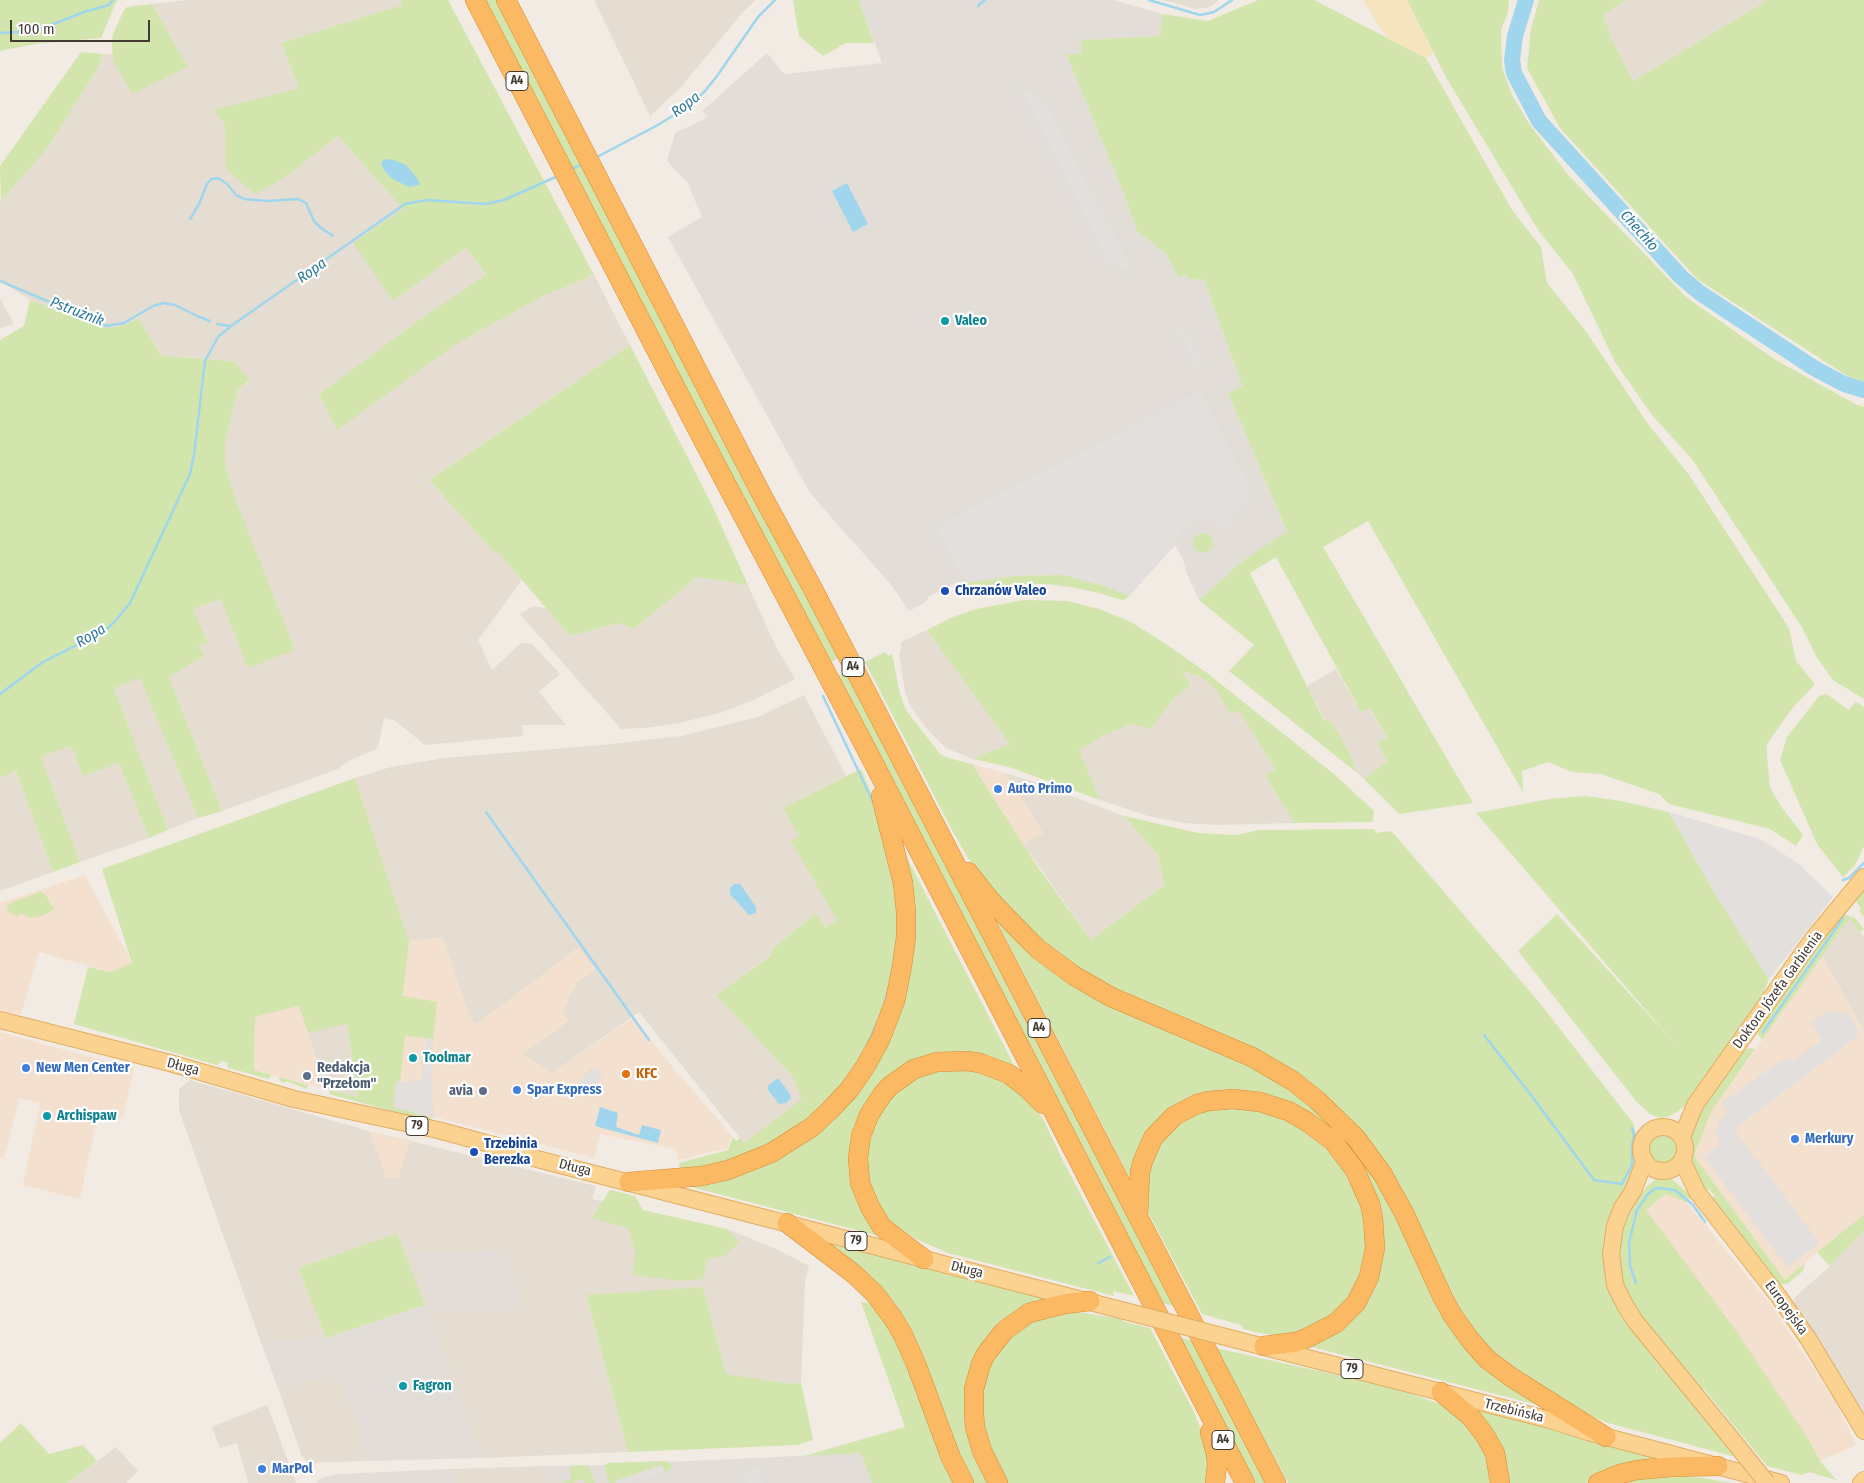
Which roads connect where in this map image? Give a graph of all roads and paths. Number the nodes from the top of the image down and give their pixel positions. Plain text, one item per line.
1 (475, 0) edge
2 (506, 0) edge
3 (694, 423) junction
4 (763, 497) junction
5 (870, 756) junction
6 (941, 838) junction
7 (1864, 876) edge
8 (0, 1020) edge
9 (1063, 1133) junction
10 (1675, 1133) junction
11 (1664, 1165) junction
12 (630, 1182) junction
13 (1138, 1218) junction
14 (787, 1223) junction
15 (924, 1259) junction
16 (1090, 1301) junction
17 (1245, 1342) joint
18 (1264, 1346) junction
19 (1441, 1392) junction
20 (1200, 1397) junction
21 (1864, 1431) edge
22 (1606, 1437) junction
23 (1718, 1466) junction
24 (1864, 1480) edge
25 (964, 1483) edge
26 (998, 1483) edge
27 (1215, 1483) edge
28 (1245, 1483) edge
29 (1276, 1483) edge
30 (1500, 1483) edge
31 (1598, 1483) edge
32 (1767, 1483) edge
33 (1781, 1483) edge
34 (1861, 1483) edge

1 - 3 highway, A4
2 - 4 highway, A4
3 - 4 highway, A4
3 - 5 highway, A4
4 - 6 highway, A4
5 - 9 highway, A4
5 - 12 highway
6 - 13 highway, A4
6 - 22 highway
7 - 10 main road, Doktora Józefa Garbienia
8 - 12 main road, Długa / 79
9 - 15 highway
9 - 20 highway, A4
10 - 11 main road
10 - 11 main road
11 - 21 main road, Europejska
11 - 32 main road, bridge
12 - 14 main road, Długa / 79
13 - 18 highway
13 - 29 highway, A4
14 - 15 main road, Długa / 79
14 - 25 highway
15 - 16 main road, Długa / 79
16 - 17 main road, Długa / 79, bridge
16 - 26 highway
17 - 18 main road, Trzebińska / 79
18 - 19 main road, Trzebińska / 79
19 - 22 main road, Trzebińska / 79
19 - 30 highway
20 - 27 highway
20 - 28 highway, A4
22 - 23 main road, Trzebińska / 79
23 - 31 highway
23 - 33 main road, Trzebińska / 79
24 - 34 main road

